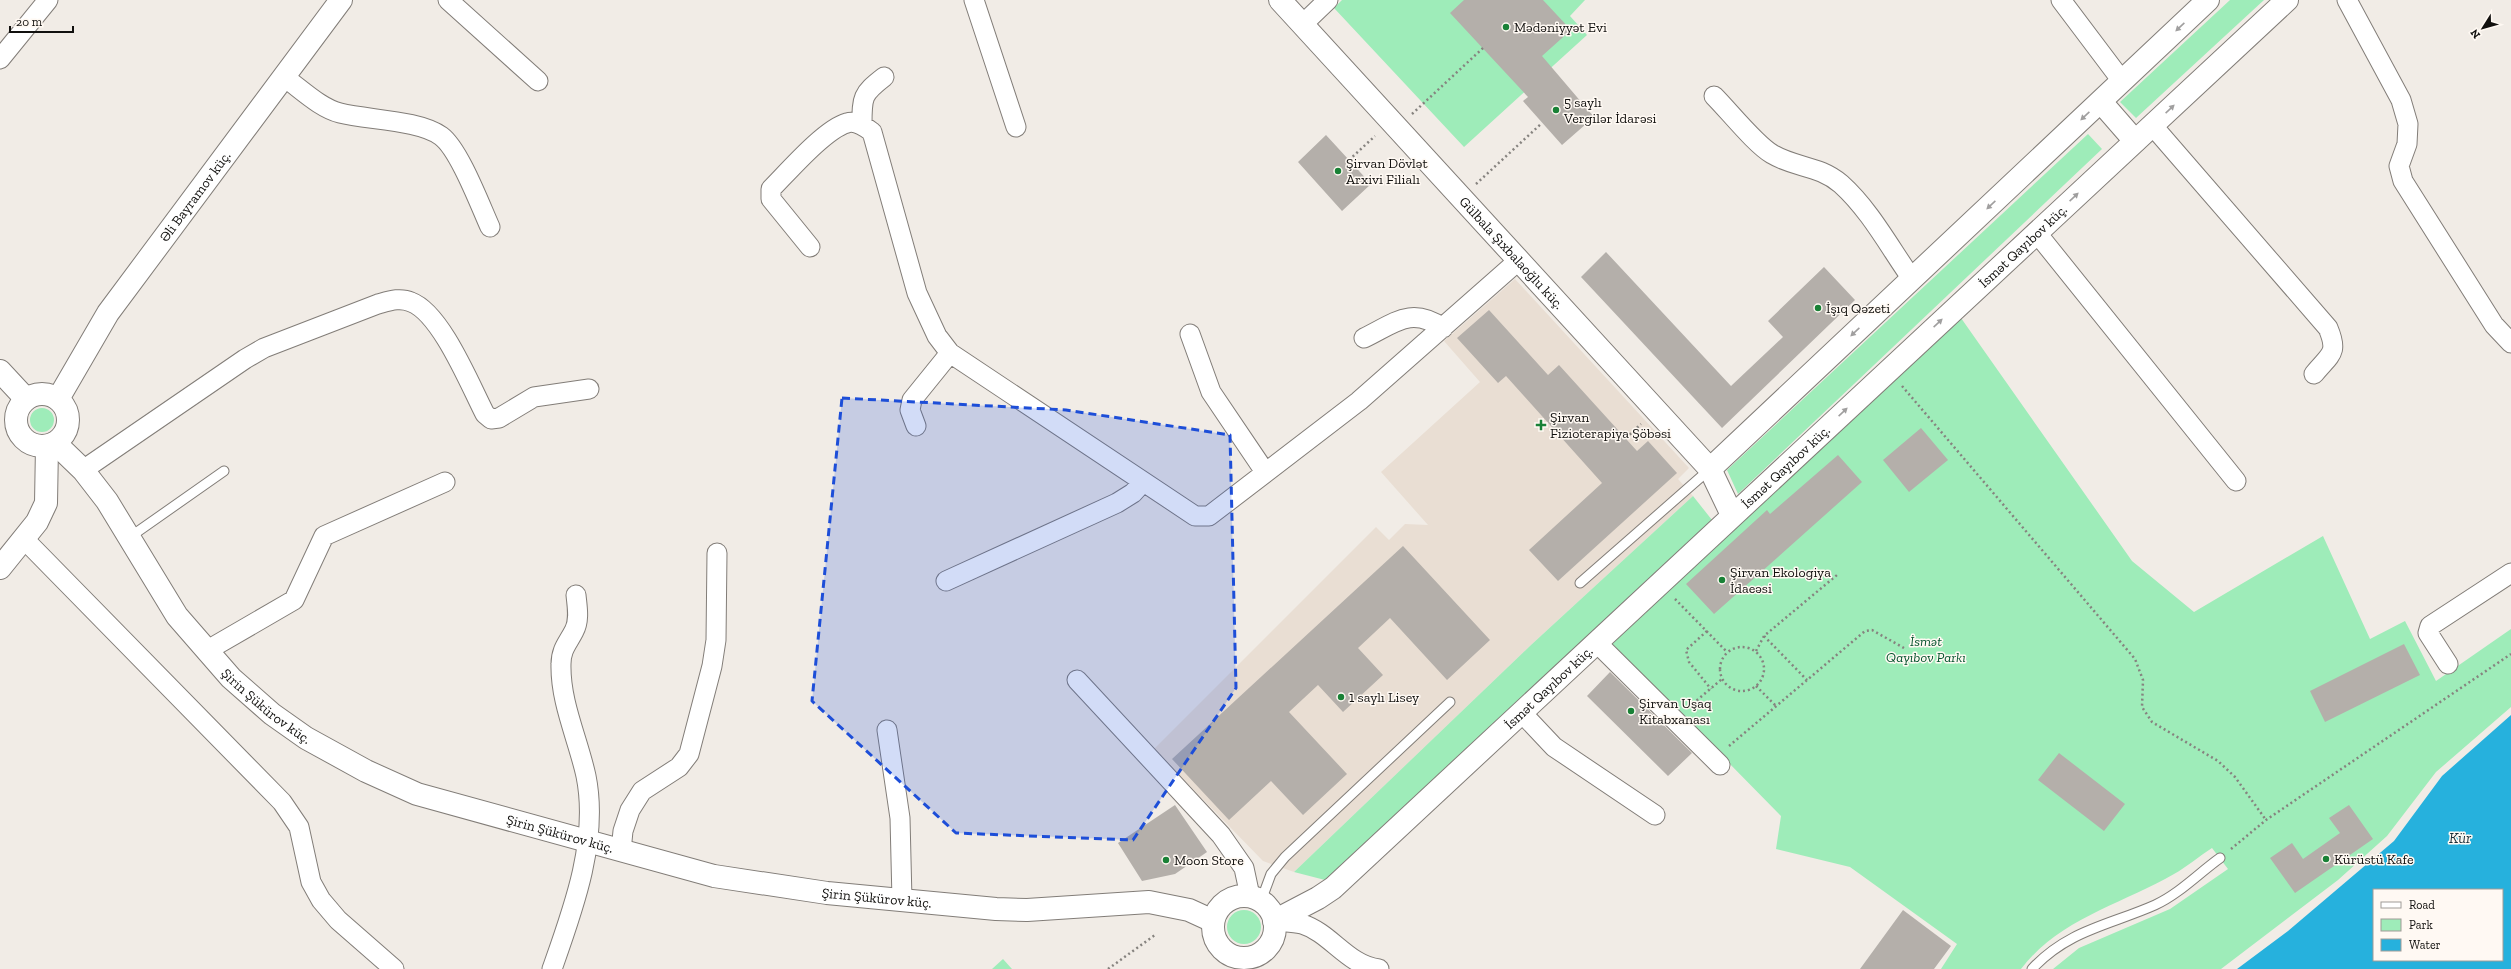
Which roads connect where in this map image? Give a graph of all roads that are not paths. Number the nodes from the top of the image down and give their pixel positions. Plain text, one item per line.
1 (48, 0) edge
2 (341, 0) edge
3 (448, 0) edge
4 (974, 0) edge
5 (1280, 0) edge
6 (1328, 0) edge
7 (2061, 0) edge
8 (2208, 0) edge
9 (2286, 0) edge
10 (2347, 0) edge
11 (1303, 24) junction
12 (0, 59) edge
13 (284, 77) junction
14 (884, 77) dead end
15 (538, 81) dead end
16 (2122, 81) junction
17 (1714, 96) dead end
18 (2101, 102) junction
19 (862, 124) junction
20 (2152, 125) junction
21 (1016, 127) dead end
22 (2135, 141) junction
23 (490, 227) dead end
24 (2036, 232) junction
25 (810, 247) dead end
26 (1519, 260) junction
27 (1912, 279) junction
28 (1443, 328) junction
29 (1190, 334) dead end
30 (1364, 338) dead end
31 (2511, 343) edge
32 (950, 353) junction
33 (0, 371) edge
34 (2314, 374) dead end
35 (589, 389) dead end
36 (26, 399) junction
37 (58, 399) junction
38 (916, 426) dead end
39 (51, 444) junction
40 (1710, 469) junction
41 (83, 470) junction
42 (224, 471) dead end
43 (1265, 472) junction
44 (2236, 481) dead end
45 (445, 482) dead end
46 (1143, 482) junction
47 (1732, 515) junction
48 (130, 537) junction
49 (25, 540) junction
50 (717, 553) dead end
51 (0, 568) edge
52 (2511, 573) edge
53 (946, 581) dead end
54 (1580, 583) dead end
55 (576, 595) dead end
56 (1596, 642) junction
57 (206, 651) junction
58 (2448, 664) dead end
59 (1077, 680) dead end
60 (1450, 702) dead end
61 (1521, 712) junction
62 (887, 730) dead end
63 (1717, 762) road end
64 (1655, 815) dead end
65 (586, 840) junction
66 (622, 851) junction
67 (2220, 858) road end
68 (1255, 899) junction
69 (902, 900) junction
70 (1213, 921) junction
71 (1274, 921) junction
72 (1234, 963) edge
73 (394, 969) edge
74 (552, 969) edge
75 (1379, 969) edge
76 (2032, 969) edge

1 - 12 street
2 - 13 street, Əli Bayramov küç.
3 - 15 street
4 - 21 street
5 - 11 street, Gülbala Şıxbalaoğlu küç.
6 - 11 street
7 - 16 street
8 -> 16 street
20 -> 9 street, İsmət Qayıbov küç.
10 - 31 street
11 - 26 street, Gülbala Şıxbalaoğlu küç.
13 - 23 street
13 - 37 street, Əli Bayramov küç.
14 - 19 street
16 - 18 street
17 - 27 street
18 - 22 street
18 -> 27 street
19 - 25 street
19 - 32 street
20 - 22 street, İsmət Qayıbov küç.
20 - 34 street
24 -> 22 street, İsmət Qayıbov küç.
24 - 44 street
47 -> 24 street, İsmət Qayıbov küç.
26 - 28 street
26 - 40 street, Gülbala Şıxbalaoğlu küç.
27 -> 40 street
28 - 30 street
28 - 43 street
29 - 43 street
32 - 38 street
32 - 46 street
33 - 36 street
35 - 41 street
36 - 37 street
36 - 39 street
37 - 39 street
39 - 41 street, Şirin Şükürov küç.
39 - 49 street
40 - 47 street, Gülbala Şıxbalaoğlu küç.
40 - 54 lane
41 - 48 street, Şirin Şükürov küç.
42 - 48 lane
43 - 46 street
45 - 57 street
46 - 53 street
47 - 56 street, İsmət Qayıbov küç.
48 - 57 street, Şirin Şükürov küç.
49 - 51 street
49 - 73 street
50 - 66 street
52 - 58 street
55 - 65 street
56 - 61 street, İsmət Qayıbov küç.
56 - 63 street
57 - 65 street, Şirin Şükürov küç.
59 - 68 street
60 - 68 lane
61 - 64 street
61 - 71 street, İsmət Qayıbov küç.
62 - 69 street
65 - 66 street, Şirin Şükürov küç.
65 - 74 street
66 - 69 street, Şirin Şükürov küç.
67 - 76 lane
68 - 70 street
68 - 71 street
69 - 70 street, Şirin Şükürov küç.
70 - 72 street
71 - 72 street
71 - 75 street

